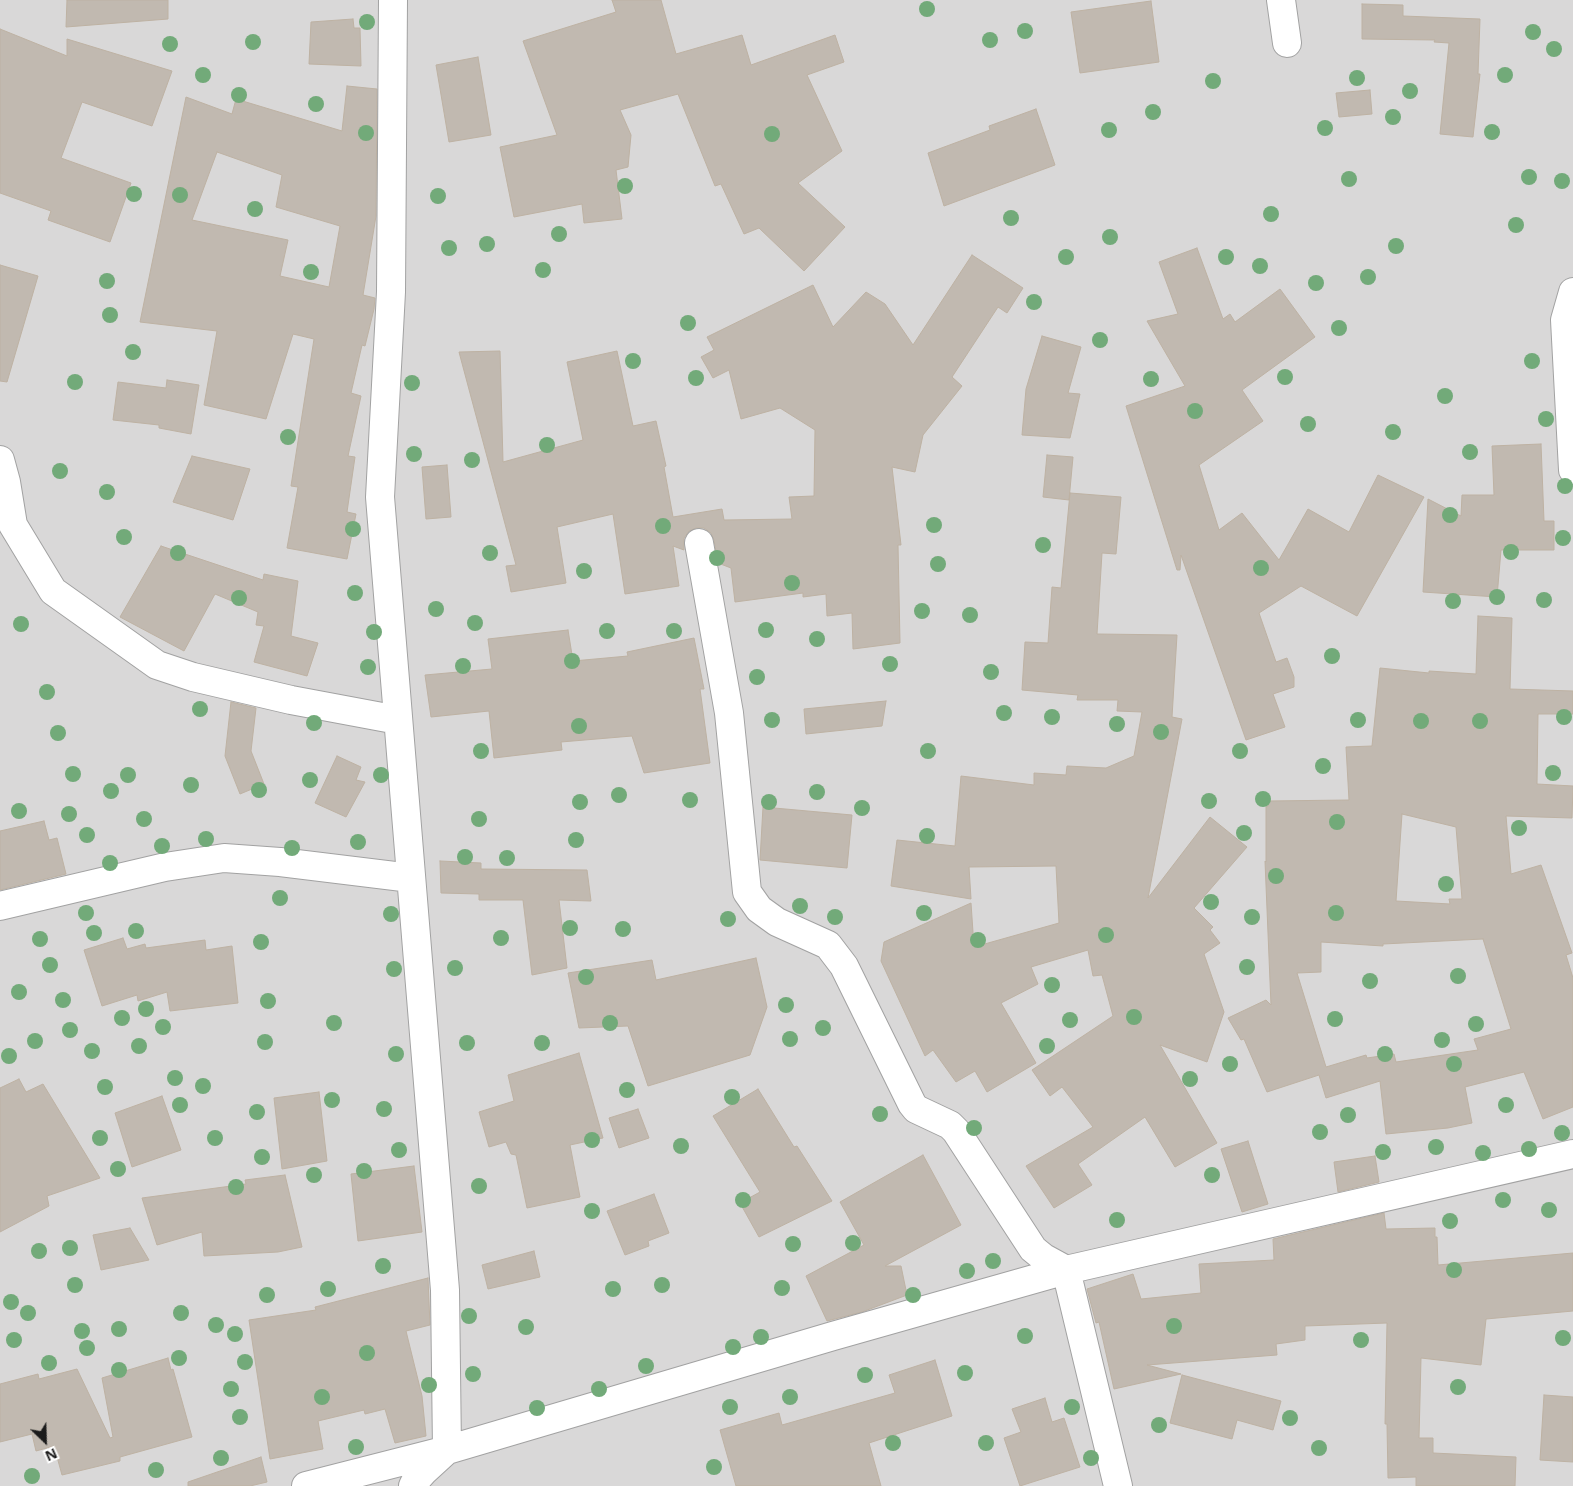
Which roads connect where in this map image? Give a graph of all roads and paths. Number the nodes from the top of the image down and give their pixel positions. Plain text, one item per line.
1 (393, 0) edge
2 (1281, 0) edge
3 (1287, 43) dead end
4 (1573, 292) edge
5 (1573, 454) edge
6 (0, 460) edge
7 (7, 532) edge
8 (699, 543) dead end
9 (398, 720) junction
10 (411, 878) junction
11 (0, 906) edge
12 (1573, 1154) edge
13 (1066, 1270) junction
14 (447, 1450) junction
15 (306, 1486) edge
16 (413, 1486) edge
17 (1118, 1486) edge

1 - 9 street
2 - 3 street
4 - 5 street
6 - 7 street
7 - 9 street
8 - 13 street
9 - 10 street
10 - 11 street
10 - 14 street
12 - 13 street
13 - 14 street
13 - 17 street
14 - 15 street
14 - 16 street

